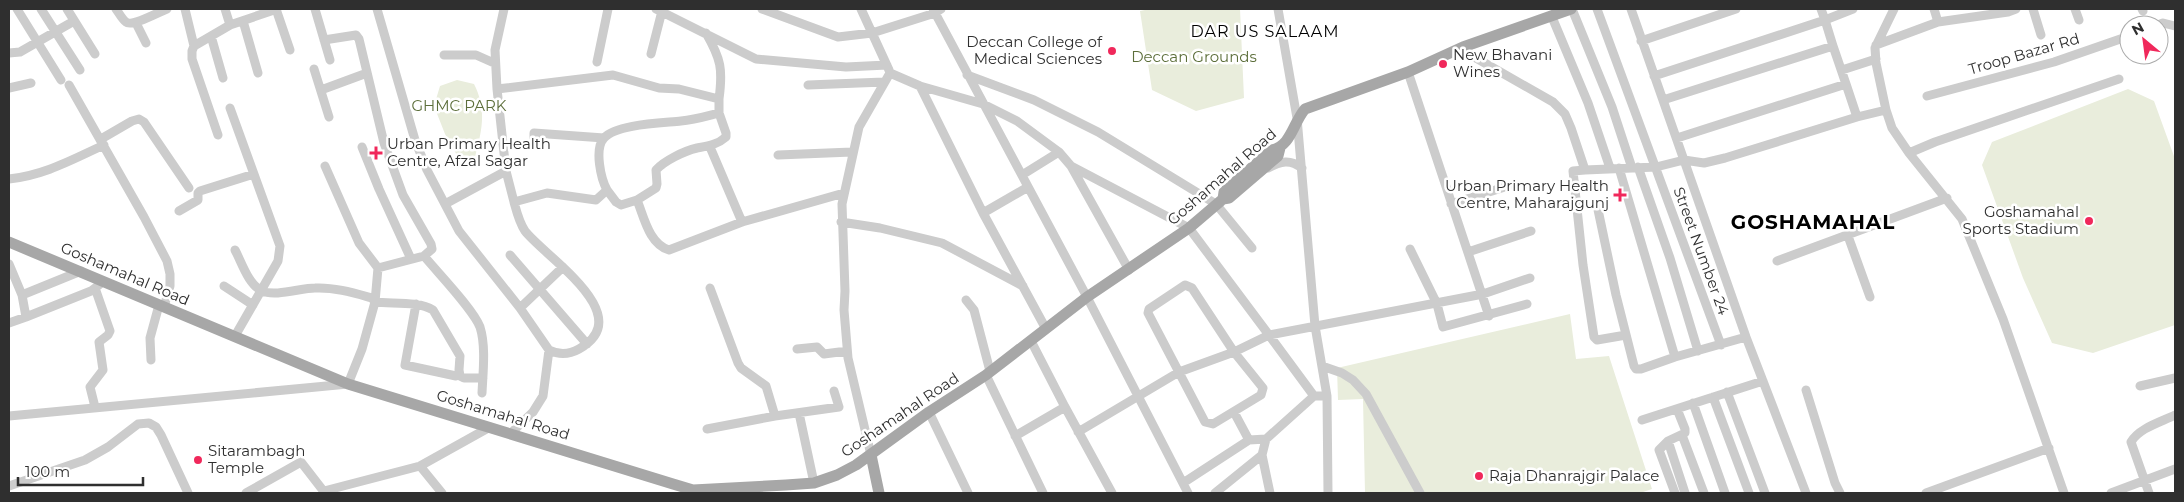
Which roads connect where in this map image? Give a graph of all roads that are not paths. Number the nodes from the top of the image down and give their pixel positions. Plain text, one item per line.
1 (17, 9) edge
2 (41, 9) edge
3 (68, 9) edge
4 (116, 9) edge
5 (167, 9) edge
6 (185, 9) edge
7 (225, 9) edge
8 (277, 9) edge
9 (315, 9) edge
10 (376, 9) edge
11 (504, 9) edge
12 (608, 9) edge
13 (762, 9) edge
14 (862, 9) edge
15 (1278, 9) edge
16 (1572, 9) edge
17 (1596, 9) edge
18 (1631, 9) edge
19 (1736, 9) edge
20 (1821, 9) edge
21 (1853, 9) edge
22 (1894, 9) edge
23 (1934, 9) edge
24 (2032, 9) edge
25 (2075, 9) edge
26 (659, 10) edge
27 (936, 10) edge
28 (2010, 10) edge
29 (146, 13) edge
30 (1552, 17) junction
31 (1825, 20) junction
32 (2079, 20) dead end
33 (74, 21) junction
34 (243, 21) junction
35 (1938, 22) junction
36 (136, 23) junction
37 (230, 25) junction
38 (55, 32) junction
39 (706, 33) junction
40 (872, 33) junction
41 (2041, 35) dead end
42 (211, 36) junction
43 (2119, 39) edge
44 (324, 40) junction
45 (1641, 41) junction
46 (37, 42) junction
47 (146, 43) dead end
48 (1876, 45) junction
49 (194, 46) junction
50 (1833, 46) junction
51 (1463, 47) junction
52 (290, 50) dead end
53 (9, 53) edge
54 (95, 54) dead end
55 (651, 54) dead end
56 (444, 55) dead end
57 (1876, 59) junction
58 (330, 60) dead end
59 (597, 62) dead end
60 (494, 63) junction
61 (314, 69) dead end
62 (888, 69) junction
63 (80, 70) dead end
64 (1842, 70) junction
65 (1408, 72) junction
66 (258, 73) dead end
67 (367, 74) junction
68 (967, 75) junction
69 (1654, 76) junction
70 (223, 78) dead end
71 (2119, 79) dead end
72 (884, 82) junction
73 (31, 84) dead end
74 (1846, 84) junction
75 (808, 85) dead end
76 (920, 86) junction
77 (9, 88) edge
78 (497, 89) junction
79 (321, 90) junction
80 (1927, 96) dead end
81 (719, 98) junction
82 (1663, 100) junction
83 (982, 104) junction
84 (230, 108) dead end
85 (1886, 110) junction
86 (719, 113) junction
87 (329, 117) dead end
88 (1857, 117) junction
89 (1297, 118) junction
90 (218, 135) dead end
91 (534, 138) dead end
92 (604, 138) junction
93 (1677, 138) junction
94 (102, 142) junction
95 (362, 147) dead end
96 (710, 147) junction
97 (1280, 148) junction
98 (852, 152) junction
99 (1059, 152) junction
100 (1910, 153) junction
101 (778, 155) dead end
102 (1684, 160) junction
103 (325, 166) dead end
104 (1071, 166) junction
105 (1656, 167) junction
106 (1302, 168) junction
107 (1614, 168) junction
108 (1635, 168) junction
109 (506, 170) junction
110 (1585, 170) junction
111 (1259, 172) junction
112 (254, 174) junction
113 (1022, 175) junction
114 (9, 179) edge
115 (1508, 186) dead end
116 (189, 188) dead end
117 (1028, 188) junction
118 (606, 190) junction
119 (844, 193) junction
120 (1947, 198) junction
121 (637, 200) junction
122 (514, 202) junction
123 (1220, 202) junction
124 (445, 204) junction
125 (1451, 204) junction
126 (1596, 205) dead end
127 (179, 211) dead end
128 (983, 213) junction
129 (742, 222) junction
130 (841, 222) junction
131 (1189, 228) junction
132 (1531, 231) dead end
133 (1848, 236) junction
134 (9, 242) edge
135 (1252, 248) dead end
136 (1410, 249) dead end
137 (235, 250) dead end
138 (1468, 252) junction
139 (510, 255) dead end
140 (424, 256) junction
141 (411, 259) junction
142 (1777, 261) dead end
143 (9, 264) edge
144 (563, 267) junction
145 (378, 268) junction
146 (1129, 270) junction
147 (81, 271) junction
148 (1530, 278) dead end
149 (98, 284) junction
150 (224, 286) dead end
151 (1024, 286) junction
152 (710, 288) dead end
153 (540, 289) junction
154 (261, 290) junction
155 (1484, 294) junction
156 (22, 295) junction
157 (1087, 297) junction
158 (1870, 297) dead end
159 (966, 300) dead end
160 (375, 302) junction
161 (416, 304) junction
162 (1437, 304) junction
163 (1527, 304) dead end
164 (253, 305) junction
165 (161, 306) junction
166 (520, 308) junction
167 (1489, 316) junction
168 (26, 317) junction
169 (9, 323) edge
170 (1315, 326) junction
171 (1046, 328) junction
172 (1269, 335) junction
173 (1626, 335) junction
174 (236, 336) junction
175 (1746, 337) junction
176 (1032, 341) junction
177 (587, 344) junction
178 (1721, 345) junction
179 (797, 349) dead end
180 (549, 350) junction
181 (848, 351) junction
182 (1698, 351) junction
183 (1234, 352) junction
184 (1675, 357) junction
185 (151, 360) dead end
186 (1322, 366) junction
187 (1179, 372) junction
188 (988, 373) junction
189 (456, 376) dead end
190 (483, 378) junction
191 (2175, 378) edge
192 (1763, 381) junction
193 (348, 384) junction
194 (2140, 386) dead end
195 (1806, 390) dead end
196 (834, 391) dead end
197 (1727, 392) junction
198 (482, 393) dead end
199 (1138, 395) junction
200 (1314, 396) junction
201 (1327, 396) junction
202 (1713, 397) junction
203 (1693, 404) junction
204 (95, 407) junction
205 (1065, 407) junction
206 (1677, 409) junction
207 (929, 412) junction
208 (1234, 412) junction
209 (799, 413) junction
210 (9, 416) edge
211 (775, 416) junction
212 (2175, 416) edge
213 (1642, 420) dead end
214 (490, 427) junction
215 (707, 429) dead end
216 (1078, 432) junction
217 (511, 433) junction
218 (1682, 435) junction
219 (1015, 436) junction
220 (1266, 439) junction
221 (1249, 440) junction
222 (1668, 441) junction
223 (2049, 448) junction
224 (871, 455) junction
225 (1262, 455) junction
226 (420, 466) junction
227 (2175, 469) edge
228 (2144, 481) junction
229 (814, 483) junction
230 (1183, 483) junction
231 (9, 486) edge
232 (674, 489) edge
233 (324, 492) edge
234 (188, 493) edge
235 (246, 493) edge
236 (442, 493) edge
237 (879, 493) edge
238 (968, 493) edge
239 (1043, 493) edge
240 (1112, 493) edge
241 (1188, 493) edge
242 (1215, 493) edge
243 (1270, 493) edge
244 (1328, 493) edge
245 (1420, 493) edge
246 (1675, 493) edge
247 (1685, 493) edge
248 (1704, 493) edge
249 (1725, 493) edge
250 (1749, 493) edge
251 (1764, 493) edge
252 (1806, 493) edge
253 (1840, 493) edge
254 (1926, 493) edge
255 (2064, 493) edge
256 (2112, 493) edge
257 (2148, 493) edge

1 - 46 street
2 - 38 street
3 - 33 street
4 - 36 street
5 - 29 street
6 - 49 street
7 - 37 street
8 - 34 street
8 - 52 street
9 - 44 street
10 - 124 street
11 - 60 street
12 - 59 street
13 - 40 street
14 - 40 street
15 - 89 street
16 - 30 main road
16 - 108 street
17 - 105 street, Street Number 24
18 - 45 street
19 - 45 street
20 - 31 street
21 - 31 street
22 - 48 street
23 - 35 street
24 - 41 street
25 - 32 street
26 - 39 street
26 - 55 street
27 - 40 street
27 - 68 street
28 - 35 street
29 - 36 street
30 - 51 main road
30 - 107 street
31 - 50 street
31 - 69 street
33 - 38 street
33 - 54 street
34 - 37 street
34 - 66 street
35 - 48 street
36 - 47 street
37 - 42 street
38 - 46 street
38 - 63 street
39 - 62 street
39 - 81 street
40 - 62 street
42 - 49 street
42 - 70 street
43 - 80 street, Troop Bazar Rd
44 - 58 street
44 - 67 street
45 - 69 street
46 - 53 street
46 - 94 street
48 - 57 street
49 - 90 street
50 - 64 street
50 - 82 street
51 - 65 main road
51 - 110 street
56 - 60 street
57 - 64 street
57 - 85 street
60 - 78 street
61 - 79 street
62 - 72 street
62 - 76 street
64 - 74 street
65 - 89 main road
65 - 125 street
67 - 79 street
67 - 140 street
68 - 83 street
68 - 123 street
69 - 82 street
71 - 100 street
72 - 75 street
72 - 98 street
73 - 77 street
74 - 88 street
74 - 93 street
76 - 83 street
76 - 128 street
78 - 81 street
78 - 109 street
79 - 87 street
81 - 86 street
82 - 93 street
83 - 99 street
83 - 113 street
84 - 112 street
85 - 88 street
85 - 100 street
86 - 92 street
86 - 96 street
88 - 102 street
89 - 97 main road, Goshamahal Road
89 - 106 street
91 - 92 street
92 - 118 street
93 - 102 street
94 - 114 street
94 - 116 street
94 - 165 street
95 - 141 street
96 - 121 street
96 - 129 street
97 - 111 main road
97 - 123 main road, Goshamahal Road
98 - 101 street
98 - 119 street
99 - 104 street
99 - 113 street
100 - 120 street
102 - 105 street
102 - 175 street
103 - 145 street
104 - 131 street
104 - 146 street
105 - 108 street
105 - 178 street, Street Number 24
106 - 111 street
106 - 170 street
107 - 108 street
107 - 110 street
107 - 184 street
108 - 182 street
109 - 122 street
109 - 124 street
110 - 173 street
111 - 123 main road
112 - 127 street
112 - 154 street
113 - 117 street
115 - 125 street
117 - 128 street
117 - 157 street
118 - 121 street
118 - 122 street
119 - 129 street
119 - 130 street
120 - 133 street
120 - 223 street
121 - 129 street
122 - 144 street
123 - 131 main road, Goshamahal Road
123 - 135 street
124 - 166 street
125 - 138 street
126 - 173 street
128 - 151 street
130 - 151 street
130 - 181 street
131 - 146 main road, Goshamahal Road
131 - 172 street
132 - 138 street
133 - 142 street
133 - 158 street
134 - 147 main road, Goshamahal Road
136 - 162 street
137 - 154 street
138 - 155 street
139 - 153 street
140 - 141 street
140 - 190 street
141 - 145 street
143 - 156 street
144 - 153 street
144 - 177 street
145 - 160 street
146 - 157 main road, Goshamahal Road
147 - 149 main road, Goshamahal Road
147 - 156 street
148 - 155 street
149 - 165 main road, Goshamahal Road
149 - 168 street
149 - 204 street
150 - 164 street
151 - 171 street
152 - 211 street
153 - 166 street
153 - 177 street
154 - 160 street
154 - 164 street
155 - 162 street
155 - 167 street
156 - 168 street
157 - 171 main road, Goshamahal Road
157 - 199 street
159 - 188 street
160 - 161 street
160 - 193 street
161 - 189 street
161 - 190 street
162 - 167 street
162 - 170 street
163 - 167 street
164 - 174 street
165 - 174 main road, Goshamahal Road
165 - 185 street
166 - 180 street
168 - 169 street
170 - 172 street
170 - 186 street
171 - 176 main road, Goshamahal Road
172 - 183 street
172 - 200 street
173 - 184 street
174 - 193 main road, Goshamahal Road
175 - 178 street
175 - 192 street
176 - 188 main road, Goshamahal Road
176 - 205 street
177 - 180 street
178 - 182 street
179 - 181 street
180 - 217 street
181 - 224 street
182 - 184 street
183 - 187 street
183 - 187 street
183 - 208 street
186 - 201 street
186 - 245 street
187 - 199 street
187 - 208 street
188 - 207 main road, Goshamahal Road
188 - 219 street
190 - 198 street
191 - 194 street
192 - 197 street
192 - 252 street
193 - 204 street
193 - 214 main road, Goshamahal Road
195 - 253 street
196 - 209 street
197 - 202 street
197 - 251 street
199 - 216 street
199 - 230 street
200 - 201 street
200 - 220 street
201 - 244 street
202 - 203 street
202 - 250 street
203 - 206 street
203 - 249 street
204 - 210 street
205 - 216 street
205 - 219 street
206 - 213 street
206 - 218 street
207 - 224 main road, Goshamahal Road
207 - 238 street
208 - 221 street
209 - 211 street
209 - 229 street
211 - 215 street
212 - 228 street
214 - 217 main road, Goshamahal Road
214 - 226 street
216 - 240 street
217 - 232 main road, Goshamahal Road
218 - 222 street
218 - 248 street
219 - 239 street
220 - 221 street
220 - 225 street
221 - 230 street
222 - 246 street
222 - 247 street
223 - 254 street
223 - 255 street
224 - 229 main road, Goshamahal Road
224 - 237 main road
225 - 242 street
225 - 243 street
226 - 233 street
226 - 236 street
227 - 228 street
228 - 256 street
228 - 257 street
229 - 232 main road, Goshamahal Road
230 - 241 street
231 - 234 street
233 - 235 street

